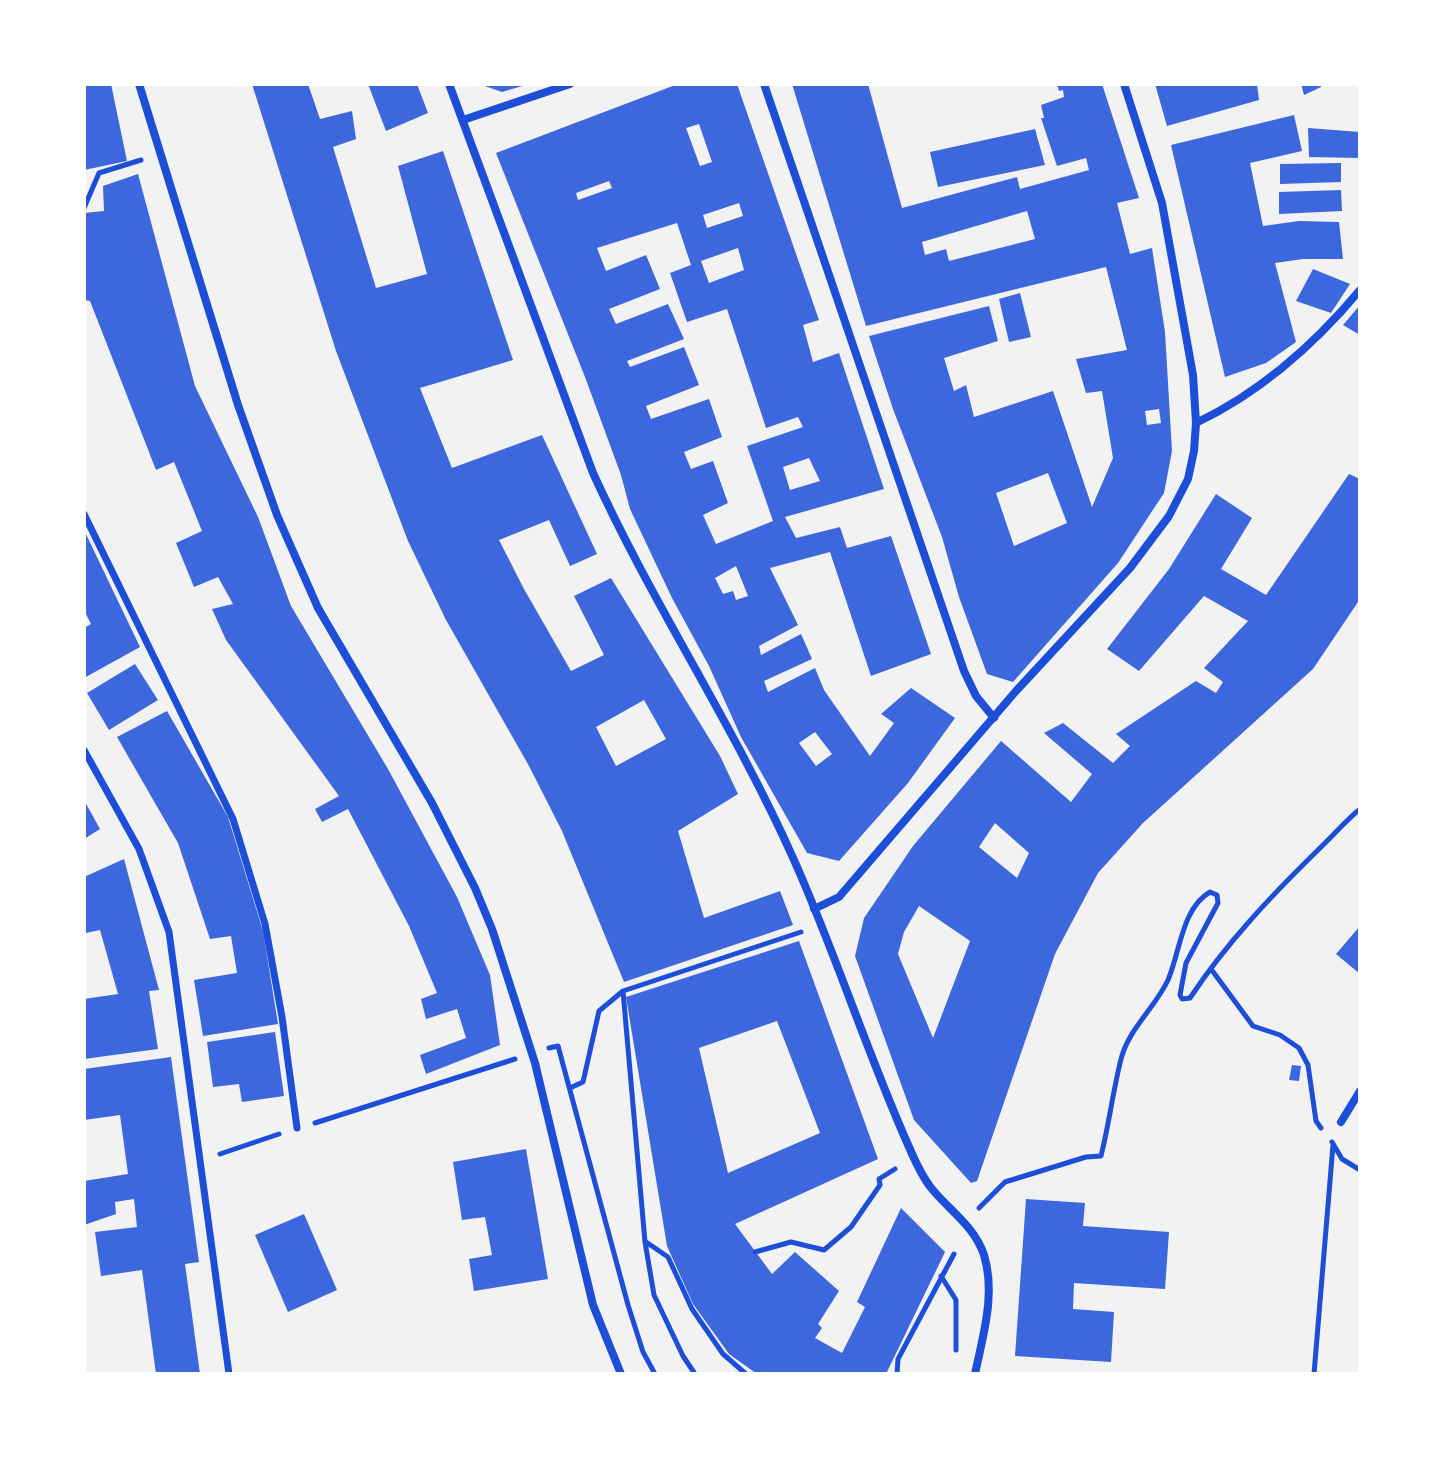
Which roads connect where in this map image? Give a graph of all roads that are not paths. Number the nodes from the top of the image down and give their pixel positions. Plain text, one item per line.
1 (139, 84) edge
2 (449, 84) edge
3 (570, 84) edge
4 (764, 84) edge
5 (1124, 84) edge
6 (463, 120) junction
7 (1360, 290) edge
8 (1196, 423) junction
9 (84, 514) edge
10 (994, 718) junction
11 (84, 750) edge
12 (814, 909) junction
13 (1360, 1091) edge
14 (1341, 1122) road end
15 (297, 1128) road end
16 (229, 1374) edge
17 (621, 1374) edge
18 (975, 1374) edge

1 - 17 street
2 - 6 street
3 - 6 street
4 - 10 street
5 - 8 street
6 - 12 street
7 - 8 street
8 - 10 street
9 - 15 street
10 - 12 street
11 - 16 street
12 - 18 street
13 - 14 street

